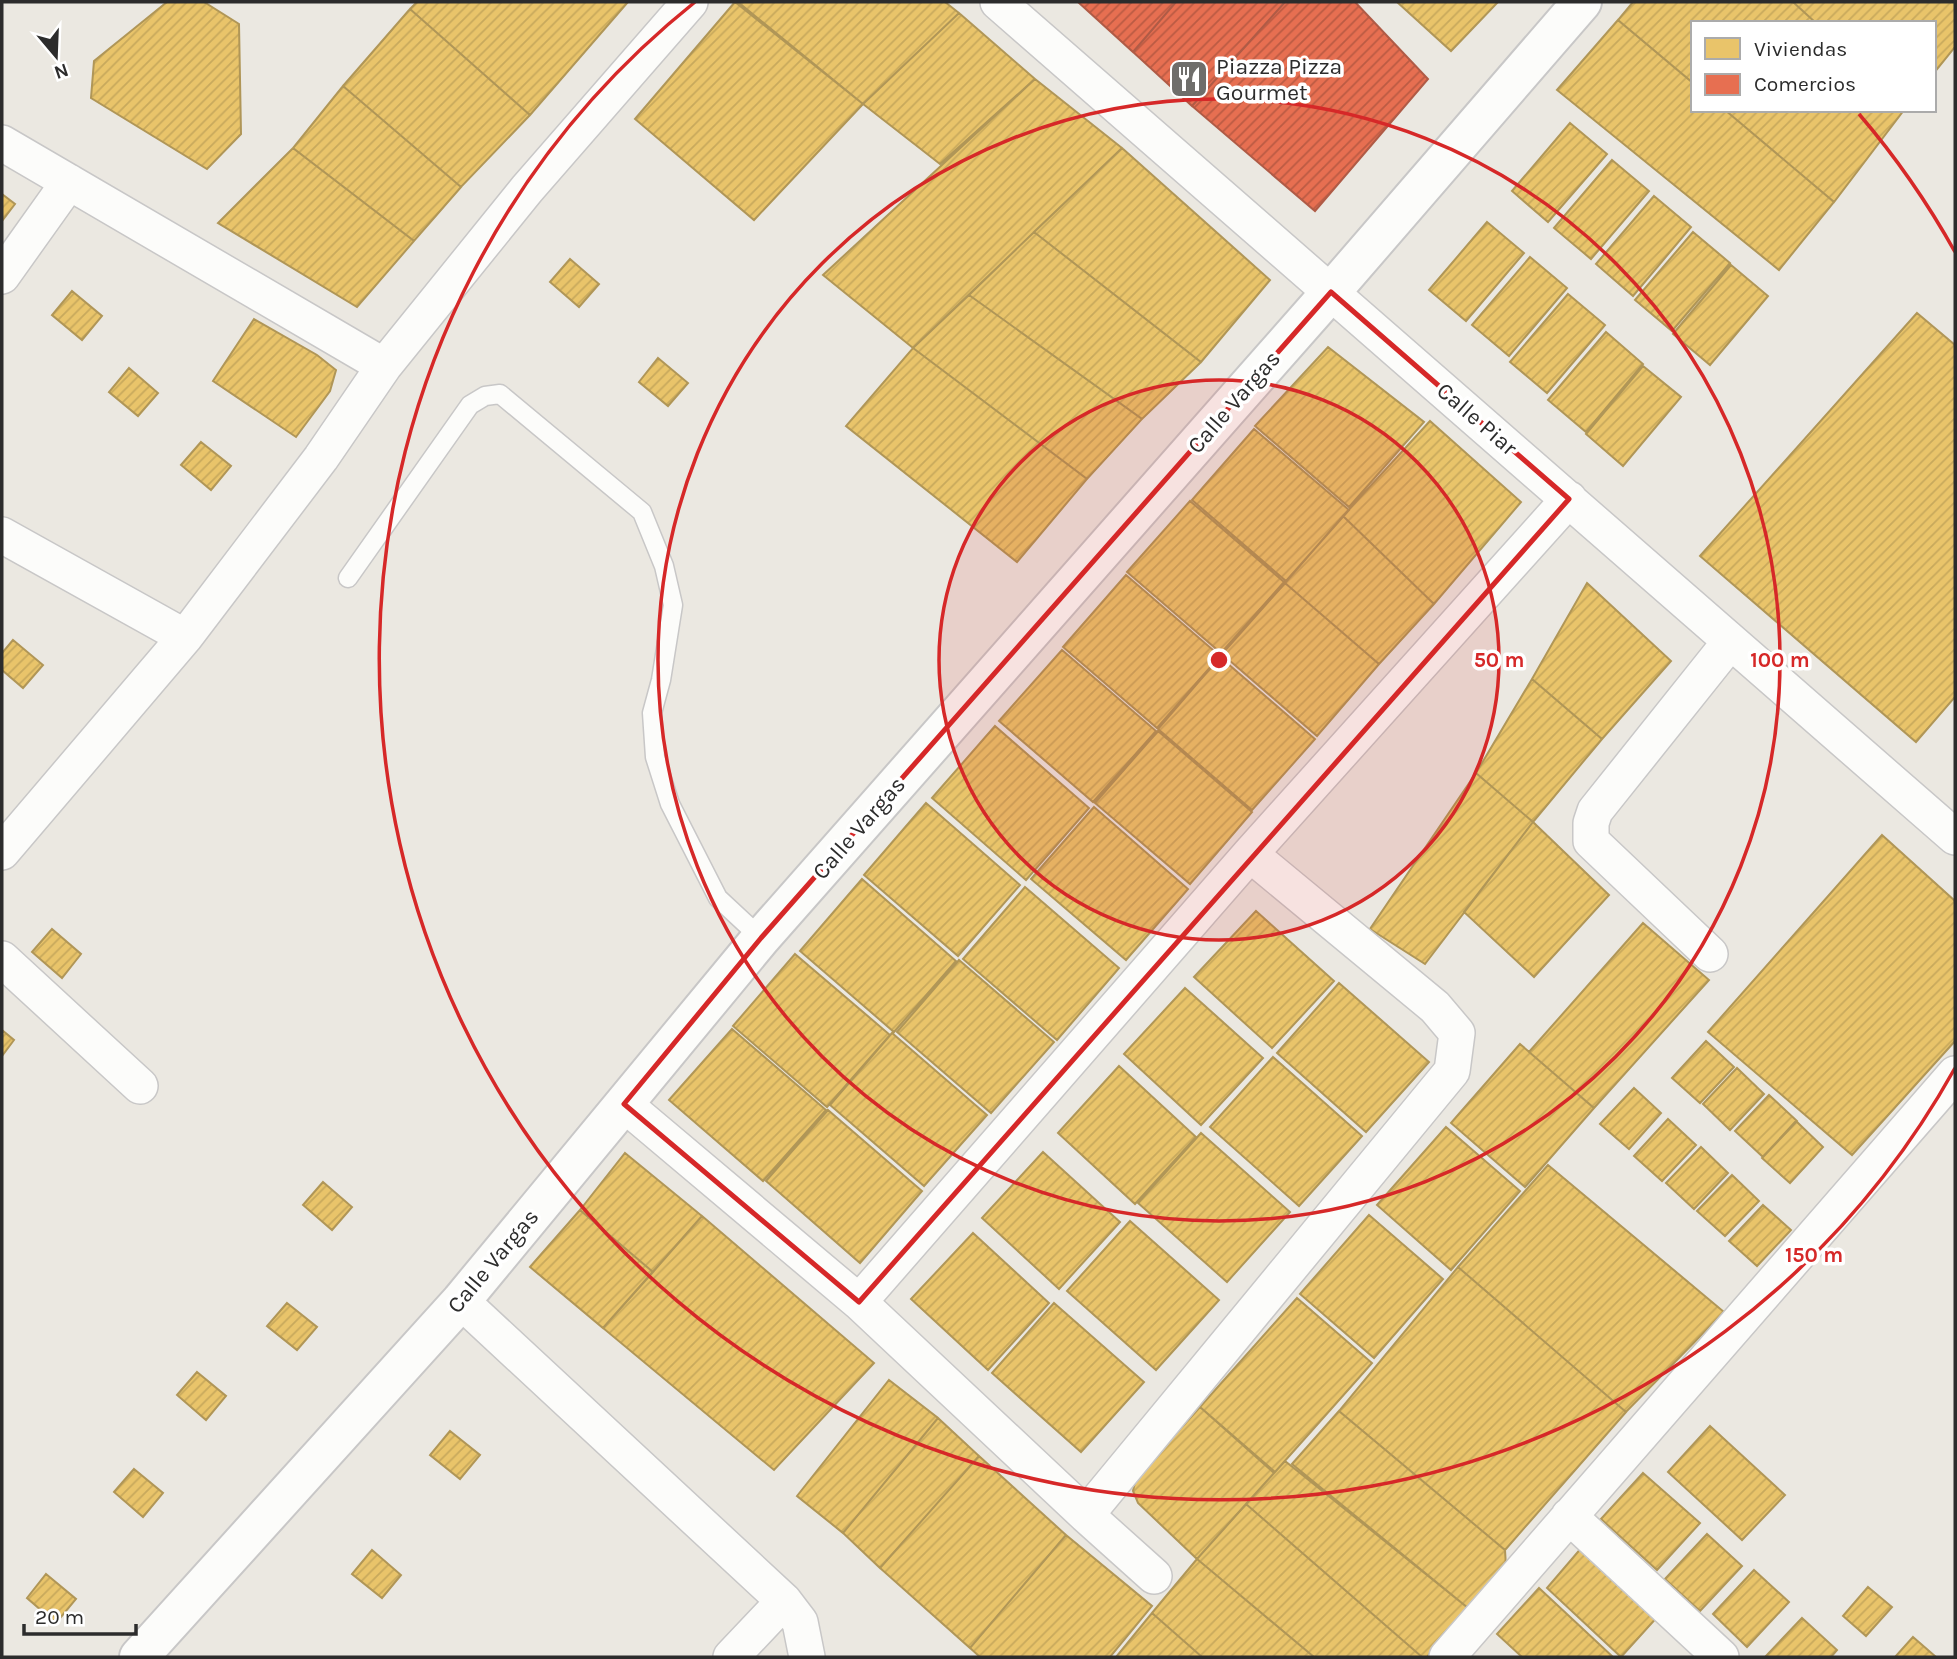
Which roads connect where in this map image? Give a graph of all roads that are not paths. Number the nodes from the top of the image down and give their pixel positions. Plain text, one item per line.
1 (690, 2) edge
2 (998, 2) edge
3 (1582, 2) edge
4 (2, 143) edge
5 (69, 182) junction
6 (2, 276) edge
7 (1331, 292) junction
8 (384, 366) junction
9 (1569, 499) junction
10 (2, 535) edge
11 (348, 579) dead end
12 (185, 637) junction
13 (1730, 642) junction
14 (1955, 837) edge
15 (2, 852) edge
16 (1250, 855) junction
17 (761, 938) junction
18 (1710, 954) dead end
19 (2, 960) edge
20 (1955, 1074) edge
21 (140, 1086) dead end
22 (624, 1104) junction
23 (461, 1301) junction
24 (859, 1302) junction
25 (1086, 1515) junction
26 (1569, 1516) junction
27 (1154, 1576) dead end
28 (784, 1601) junction
29 (139, 1657) edge
30 (731, 1657) edge
31 (807, 1657) edge
32 (1447, 1657) edge
33 (1721, 1657) edge

1 - 8 street
2 - 7 street, Calle Piar
3 - 7 street, Calle Vargas
4 - 5 street
5 - 6 street
5 - 8 street
7 - 9 street, Calle Piar
7 - 17 street, Calle Vargas
8 - 12 street
9 - 13 street, Calle Piar
9 - 16 street
10 - 12 street
11 - 17 lane
12 - 15 street
13 - 14 street, Calle Piar
13 - 18 street
16 - 24 street
16 - 25 street
17 - 22 street, Calle Vargas
19 - 21 street
20 - 26 street
22 - 23 street, Calle Vargas
22 - 24 street
23 - 28 street
23 - 29 street, Calle Vargas
24 - 25 street
25 - 27 street
26 - 32 street
26 - 33 street
28 - 30 street
28 - 31 street

